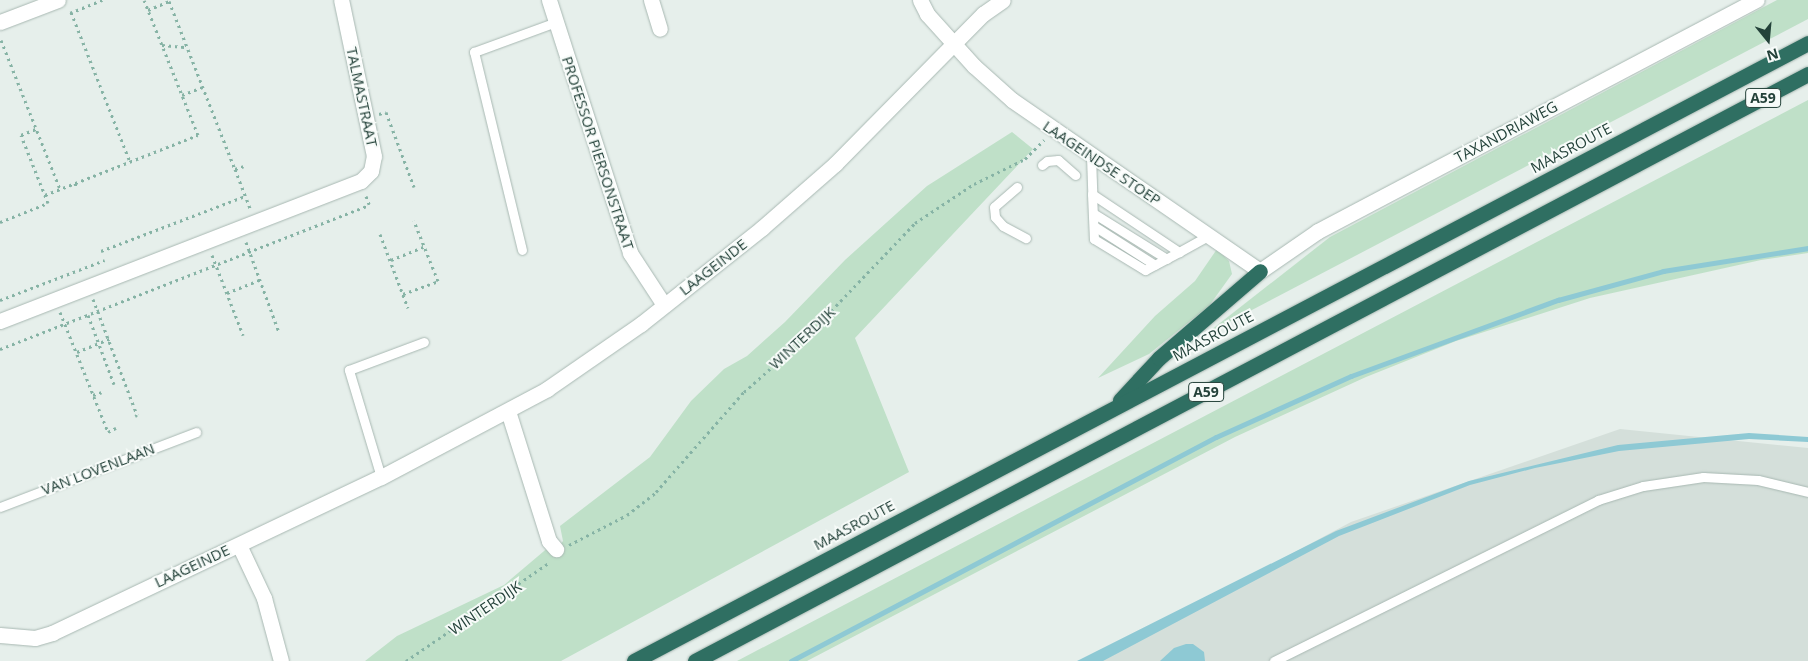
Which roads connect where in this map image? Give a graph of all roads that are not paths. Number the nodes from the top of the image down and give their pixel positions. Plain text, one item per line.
1 (58, 0) edge
2 (341, 0) edge
3 (549, 0) edge
4 (651, 0) edge
5 (920, 0) edge
6 (1003, 0) edge
7 (1757, 0) edge
8 (0, 22) edge
9 (556, 22) junction
10 (660, 29) dead end
11 (954, 43) junction
12 (1808, 43) edge
13 (1808, 74) edge
14 (1091, 156) junction
15 (1042, 165) dead end
16 (1075, 175) dead end
17 (1017, 187) dead end
18 (1092, 194) junction
19 (1093, 213) junction
20 (1208, 236) junction
21 (1026, 238) dead end
22 (522, 250) dead end
23 (1179, 252) junction
24 (1167, 259) junction
25 (1260, 271) junction
26 (664, 305) junction
27 (0, 321) edge
28 (424, 342) dead end
29 (1112, 409) junction
30 (508, 411) junction
31 (196, 432) dead end
32 (381, 477) junction
33 (1808, 492) edge
34 (0, 507) edge
35 (239, 545) junction
36 (556, 549) road end
37 (0, 636) edge
38 (281, 661) edge
39 (634, 661) edge
40 (695, 661) edge
41 (1274, 661) edge

1 - 8 street
2 - 27 street, TALMASTRAAT
3 - 9 street, PROFESSOR PIERSONSTRAAT
4 - 10 street
5 - 11 street, LAAGEINDSE STOEP
6 - 11 street, LAAGEINDE
7 - 25 street, TAXANDRIAWEG
9 - 22 lane
9 - 26 street, PROFESSOR PIERSONSTRAAT
11 - 14 street, LAAGEINDSE STOEP
11 - 26 street, LAAGEINDE
12 - 29 highway, MAASROUTE / A59
13 - 40 highway, A59
14 - 18 lane
14 - 20 street, LAAGEINDSE STOEP
15 - 16 lane
17 - 21 lane
18 - 19 lane
18 - 23 lane
19 - 24 lane
19 - 24 lane
20 - 23 lane
20 - 25 street, LAAGEINDSE STOEP
23 - 24 lane
25 - 29 highway, A59
26 - 30 street, LAAGEINDE
28 - 32 lane
29 - 39 highway, MAASROUTE / A59
30 - 32 street, LAAGEINDE
30 - 36 street
31 - 34 lane, VAN LOVENLAAN
32 - 35 street, LAAGEINDE
33 - 41 lane
35 - 37 street, LAAGEINDE
35 - 38 street

